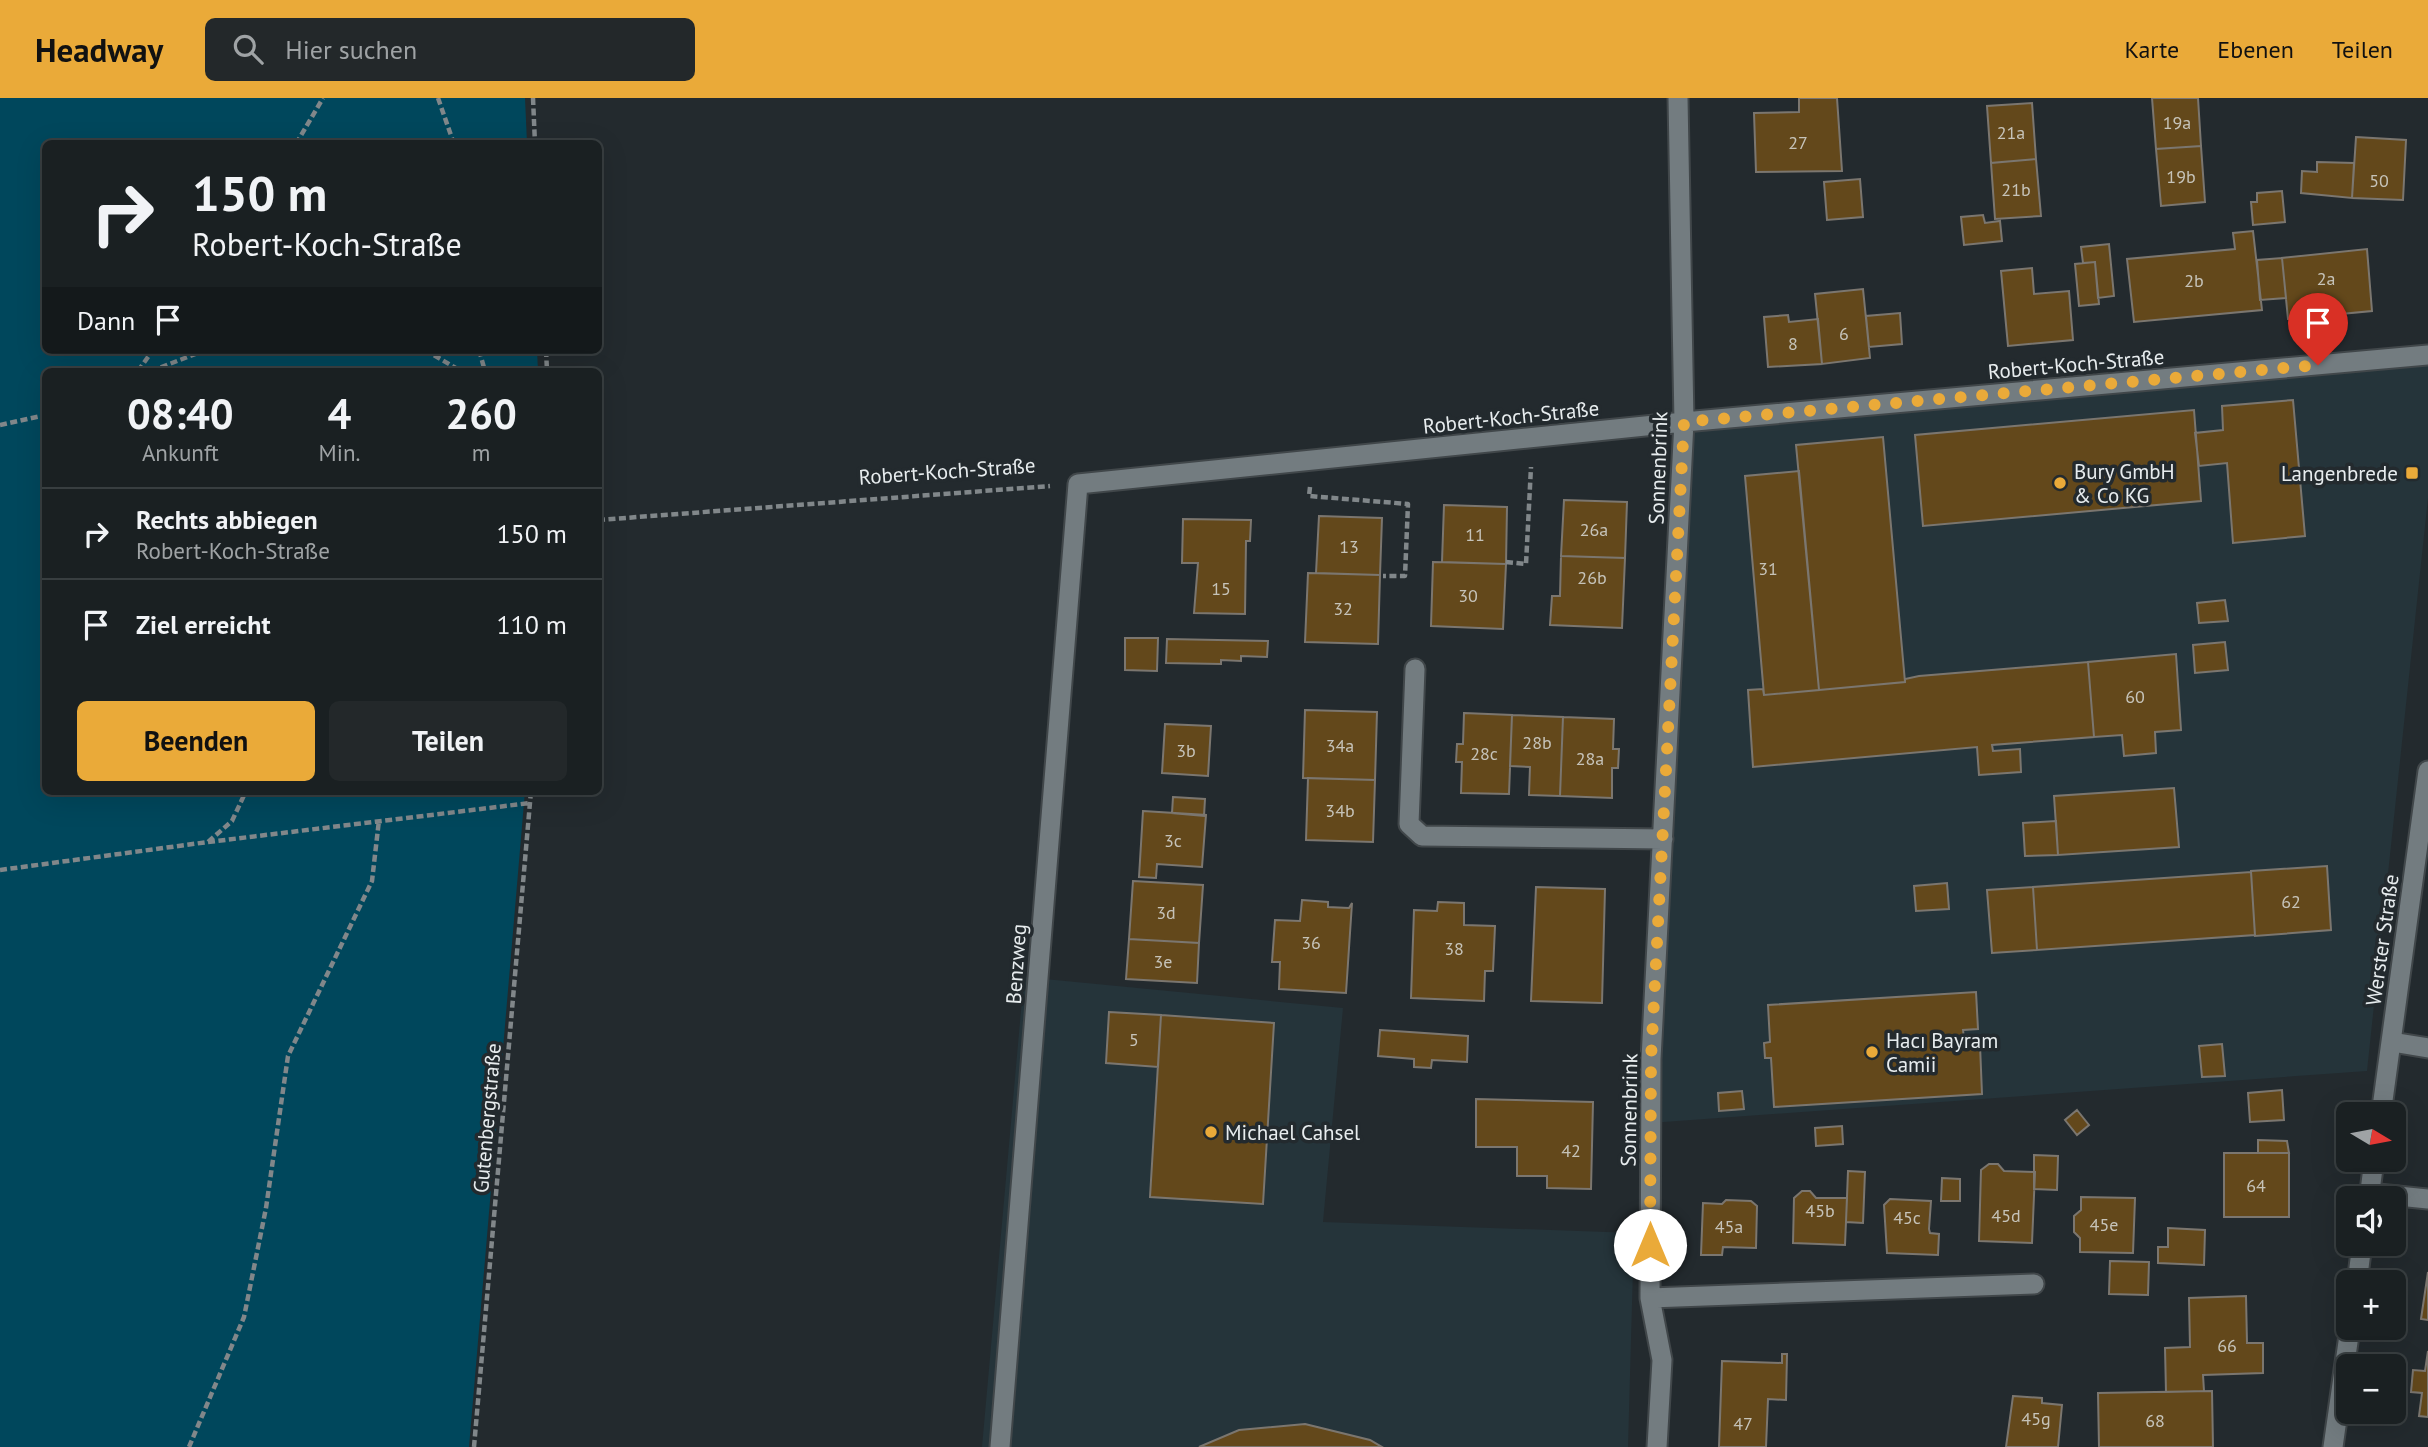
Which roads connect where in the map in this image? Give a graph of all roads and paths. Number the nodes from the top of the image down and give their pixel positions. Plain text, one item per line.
1 (323, 98) edge
2 (438, 98) edge
3 (533, 98) edge
4 (1678, 98) edge
5 (298, 140) edge
6 (453, 140) edge
7 (535, 140) edge
8 (196, 354) edge
9 (432, 354) edge
10 (2428, 355) edge
11 (159, 368) edge
12 (456, 368) edge
13 (42, 416) edge
14 (1684, 422) junction
15 (0, 425) edge
16 (1532, 438) junction
17 (1313, 460) junction
18 (1078, 484) junction
19 (602, 520) edge
20 (1506, 562) dead end
21 (1383, 576) dead end
22 (1415, 669) dead end
23 (2428, 771) edge
24 (244, 795) edge
25 (531, 795) edge
26 (530, 803) junction
27 (379, 820) junction
28 (1663, 839) junction
29 (208, 842) junction
30 (0, 870) edge
31 (2392, 1042) junction
32 (2428, 1048) edge
33 (2383, 1102) edge
34 (2406, 1198) edge
35 (2428, 1199) edge
36 (2034, 1284) dead end
37 (1650, 1298) junction
38 (2348, 1340) edge
39 (189, 1447) edge
40 (474, 1447) edge
41 (1000, 1447) edge
42 (1657, 1447) edge
43 (2333, 1447) edge

1 - 5 path
2 - 6 path
3 - 7 path
4 - 14 street, Sonnenbrink
8 - 11 path
9 - 12 path
10 - 14 street, Robert-Koch-Straße
13 - 15 path
14 - 16 street, Robert-Koch-Straße
14 - 28 street, Sonnenbrink
16 - 17 street, Robert-Koch-Straße
16 - 20 path
17 - 18 street, Robert-Koch-Straße
17 - 21 path
18 - 19 path, Robert-Koch-Straße
18 - 41 street, Benzweg
22 - 28 street
23 - 31 street, Werster Straße
24 - 29 path
25 - 26 path, Gutenbergstraße
26 - 27 path
26 - 40 path, Gutenbergstraße
27 - 29 path
27 - 39 path
28 - 37 street, Sonnenbrink
29 - 30 path
31 - 32 street
31 - 33 street, Werster Straße
34 - 35 street
36 - 37 street
37 - 42 street, Sonnenbrink
38 - 43 street

